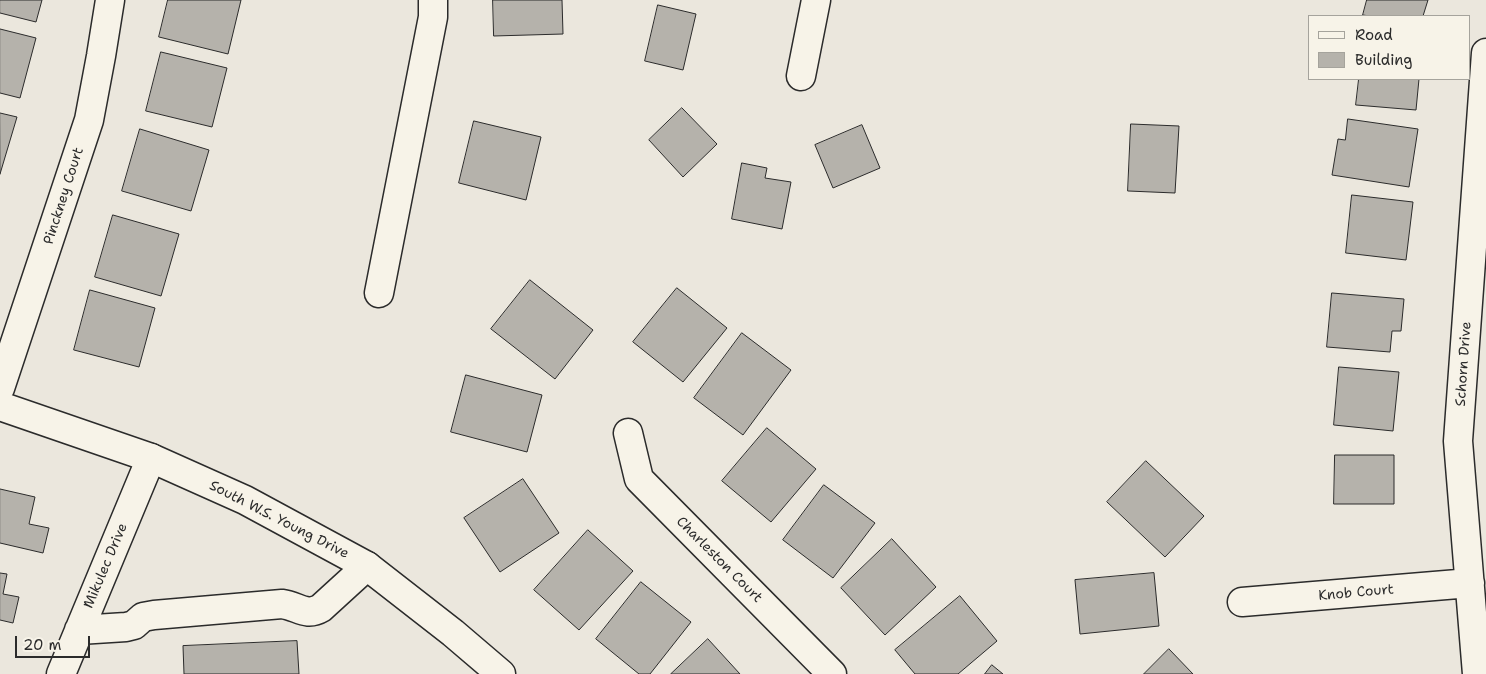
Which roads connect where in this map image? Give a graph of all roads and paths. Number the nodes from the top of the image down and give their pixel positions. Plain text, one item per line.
1 (110, 0) edge
2 (434, 0) edge
3 (816, 0) edge
4 (1486, 53) edge
5 (802, 76) dead end
6 (378, 292) dead end
7 (0, 388) edge
8 (0, 406) edge
9 (628, 434) dead end
10 (151, 458) junction
11 (367, 566) junction
12 (1470, 584) junction
13 (1242, 602) dead end
14 (79, 630) junction
15 (61, 674) edge
16 (501, 674) edge
17 (832, 674) edge
18 (1477, 674) edge

1 - 7 street, Pinckney Court
2 - 6 street
3 - 5 street
4 - 12 street, Schorn Drive
8 - 10 street, South W.S. Young Drive
9 - 17 street, Charleston Court
10 - 11 street, South W.S. Young Drive
10 - 14 street, Mikulec Drive
11 - 14 street
11 - 16 street, South W.S. Young Drive
12 - 13 street, Knob Court
12 - 18 street, Schorn Drive
14 - 15 street, Mikulec Drive

